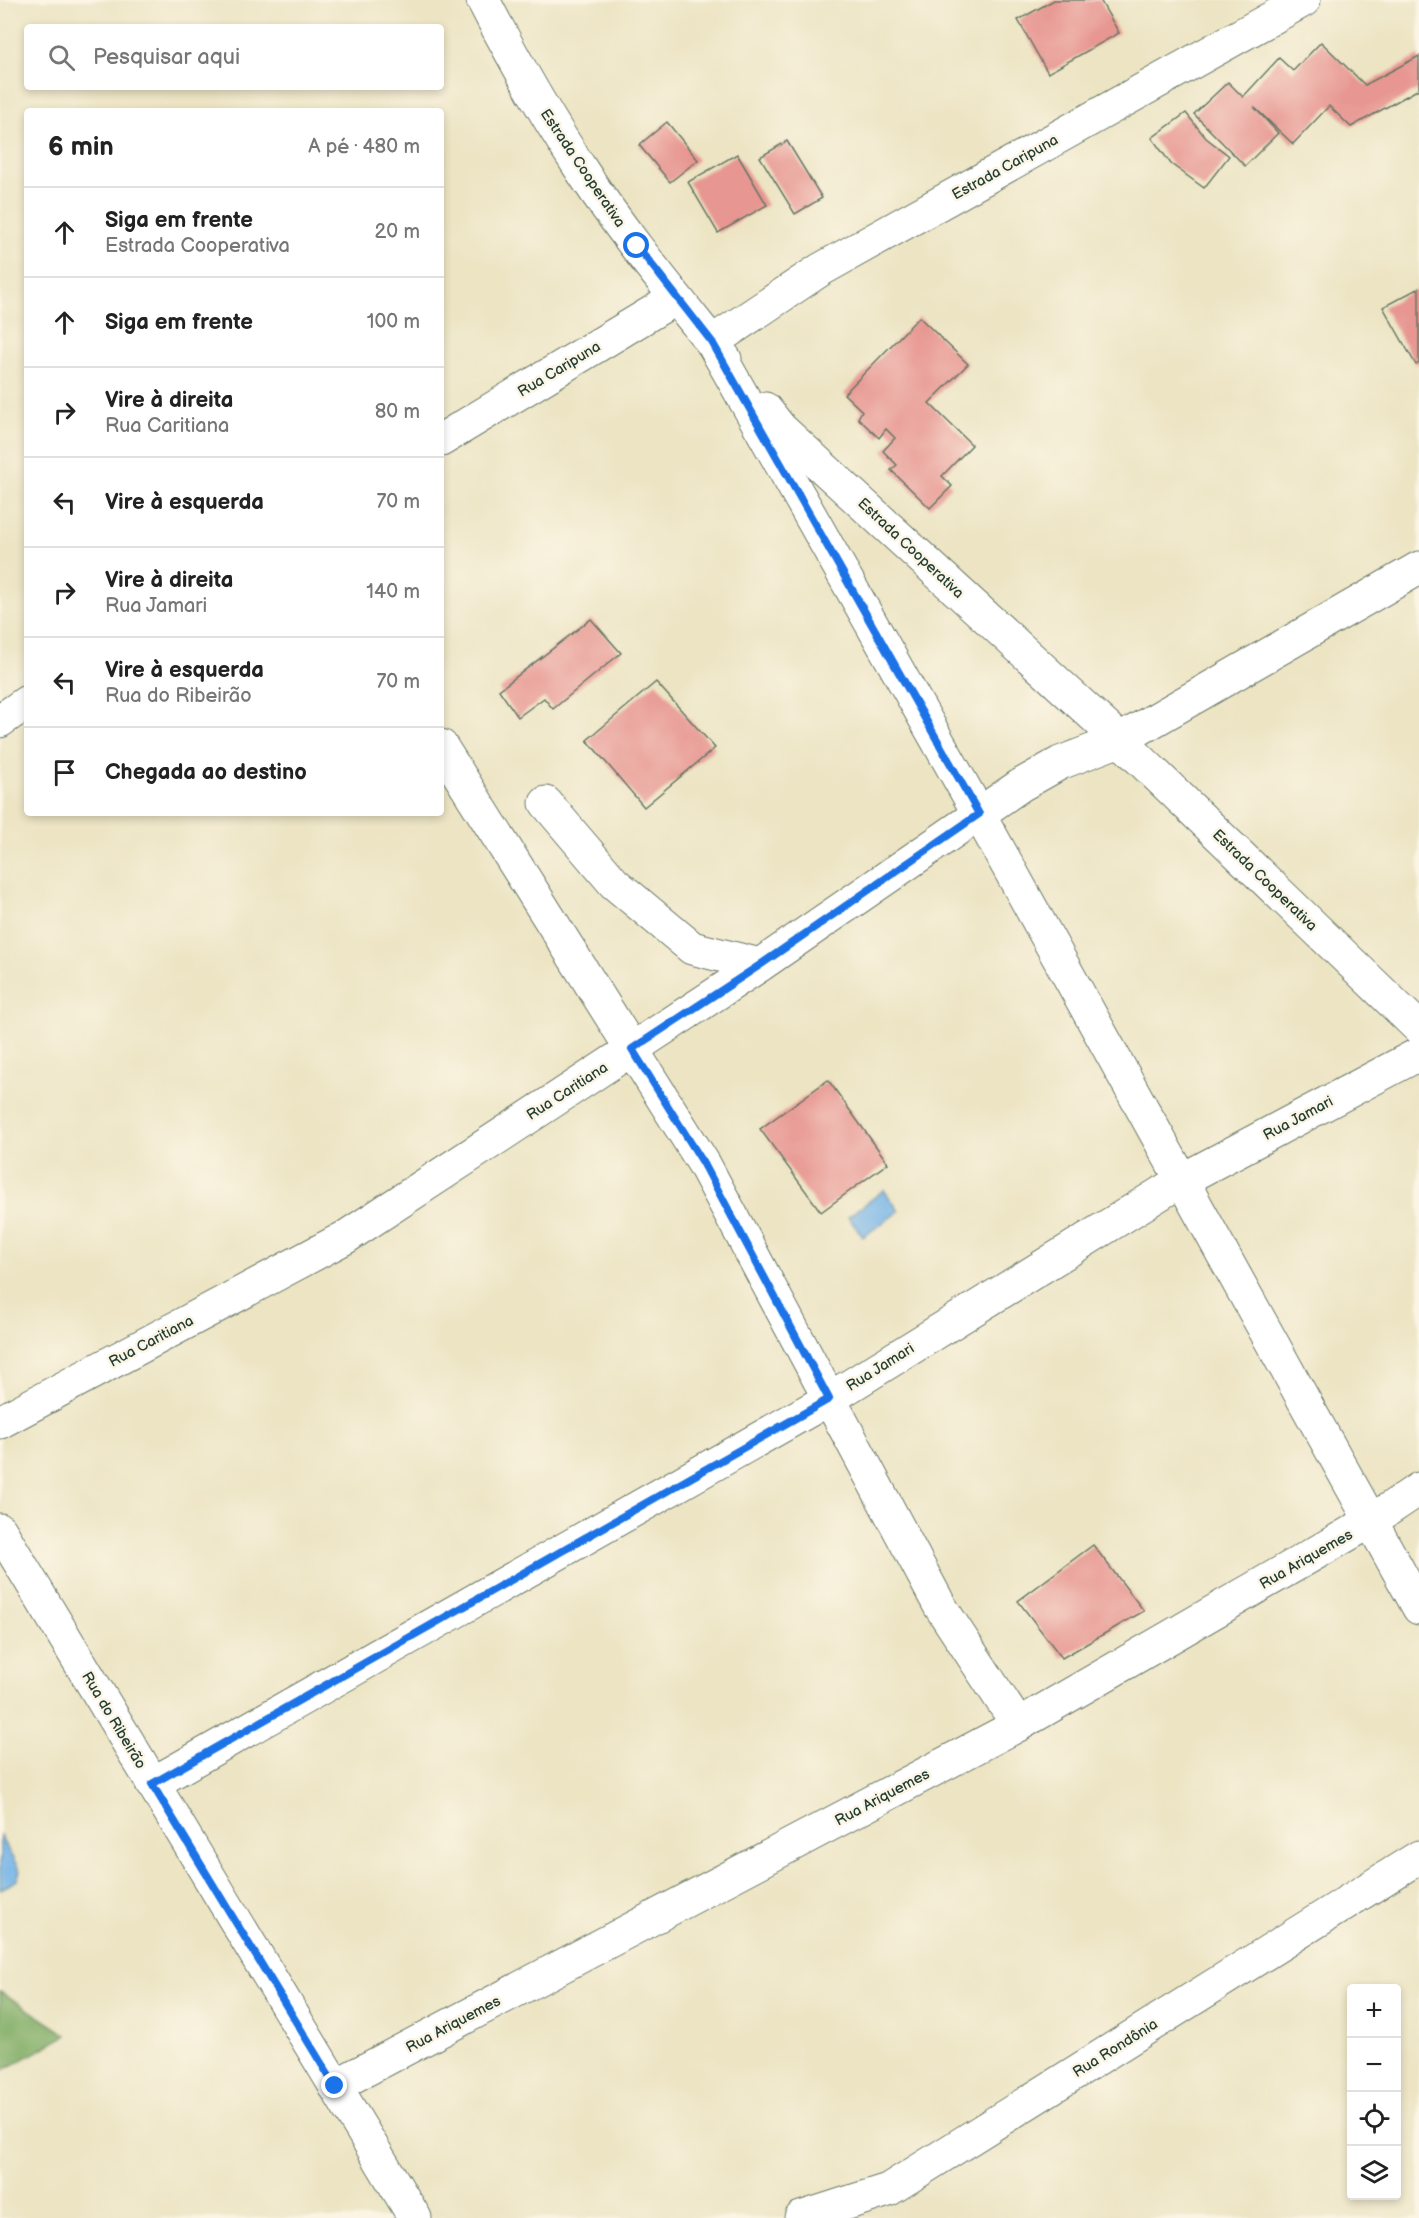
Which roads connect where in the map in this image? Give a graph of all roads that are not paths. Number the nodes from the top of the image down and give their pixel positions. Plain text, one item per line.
1 (483, 0) edge
2 (1304, 0) edge
3 (676, 298) junction
4 (712, 342) junction
5 (444, 439) edge
6 (1419, 568) edge
7 (24, 704) edge
8 (0, 722) edge
9 (1120, 741) junction
10 (444, 751) edge
11 (546, 803) dead end
12 (979, 814) junction
13 (760, 965) junction
14 (1419, 1028) edge
15 (632, 1049) junction
16 (1419, 1054) edge
17 (1182, 1180) junction
18 (829, 1399) junction
19 (0, 1422) edge
20 (1419, 1489) edge
21 (1371, 1521) junction
22 (0, 1530) edge
23 (1419, 1608) edge
24 (1018, 1725) junction
25 (152, 1784) junction
26 (1419, 1857) edge
27 (335, 2086) junction
28 (415, 2218) edge
29 (801, 2218) edge

1 - 3 street, Estrada Cooperativa
2 - 4 street, Estrada Caripuna
3 - 4 street, Estrada Cooperativa
3 - 5 street, Rua Caripuna
4 - 9 street, Estrada Cooperativa
4 - 12 street
6 - 9 street, Rua Caritiana
7 - 8 street
9 - 12 street, Rua Caritiana
9 - 14 street, Estrada Cooperativa
10 - 15 street
11 - 13 street
12 - 13 street, Rua Caritiana
12 - 17 street
13 - 15 street, Rua Caritiana
15 - 18 street
15 - 19 street, Rua Caritiana
16 - 17 street, Rua Jamari
17 - 18 street, Rua Jamari
17 - 21 street
18 - 24 street
18 - 25 street, Rua Jamari
20 - 21 street, Rua Ariquemes
21 - 23 street
21 - 24 street, Rua Ariquemes
22 - 25 street, Rua do Ribeirão
24 - 27 street, Rua Ariquemes
25 - 27 street, Rua do Ribeirão
26 - 29 street, Rua Rondônia
27 - 28 street, Rua do Ribeirão

